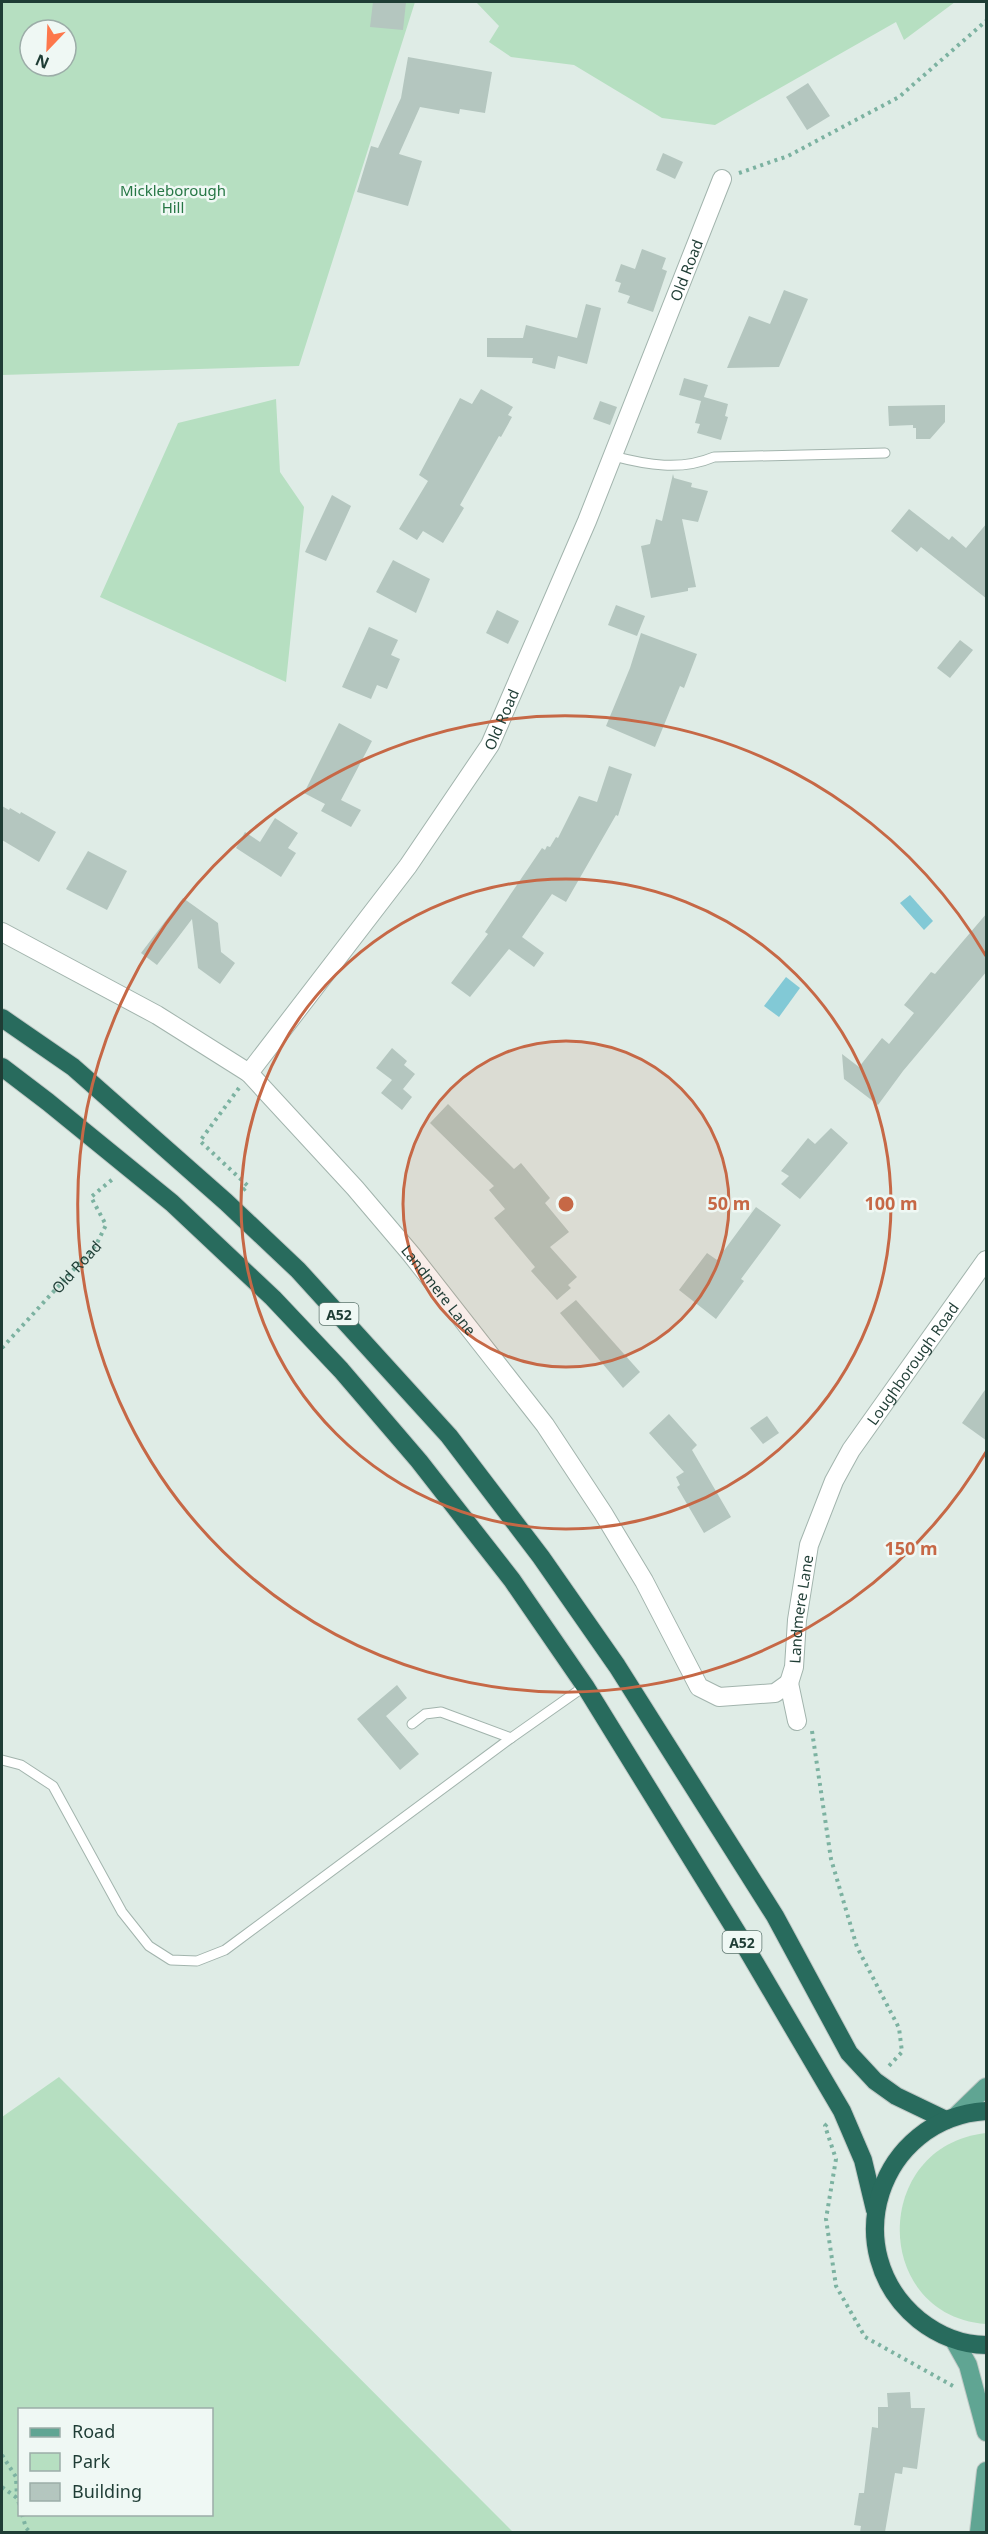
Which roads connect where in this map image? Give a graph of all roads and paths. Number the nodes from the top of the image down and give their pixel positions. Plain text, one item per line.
1 (987, 21) edge
2 (722, 179) joint
3 (885, 453) dead end
4 (613, 456) junction
5 (2, 932) edge
6 (2, 1018) edge
7 (2, 1068) edge
8 (249, 1073) junction
9 (110, 1182) dead end
10 (248, 1186) dead end
11 (987, 1260) edge
12 (2, 1348) edge
13 (840, 1469) joint
14 (789, 1683) junction
15 (585, 1686) junction
16 (797, 1721) dead end
17 (412, 1724) dead end
18 (511, 1738) junction
19 (2, 1760) edge
20 (987, 2087) edge
21 (987, 2111) edge
22 (951, 2118) junction
23 (875, 2210) junction
24 (954, 2340) junction
25 (987, 2345) edge
26 (987, 2432) edge
27 (2, 2455) edge
28 (987, 2471) edge
29 (2, 2487) edge
30 (17, 2498) joint
31 (23, 2516) edge
32 (30, 2532) edge
33 (979, 2532) edge

1 - 2 path
2 - 4 street, Old Road
3 - 4 lane
4 - 8 street, Old Road
5 - 8 street, Landmere Lane
6 - 22 highway, A52
7 - 15 highway, A52
8 - 10 path
8 - 14 street, Landmere Lane
9 - 12 path, Old Road
11 - 13 street, Loughborough Road
13 - 14 street, Landmere Lane
14 - 16 street, Landmere Lane
15 - 18 lane
15 - 23 highway, A52
17 - 18 lane
18 - 19 lane
20 - 22 main road
21 - 22 highway, A52
22 - 23 highway, A52
23 - 24 highway, A52
24 - 25 highway, A52
24 - 26 main road
27 - 30 path
28 - 33 main road
29 - 30 path
31 - 32 path

